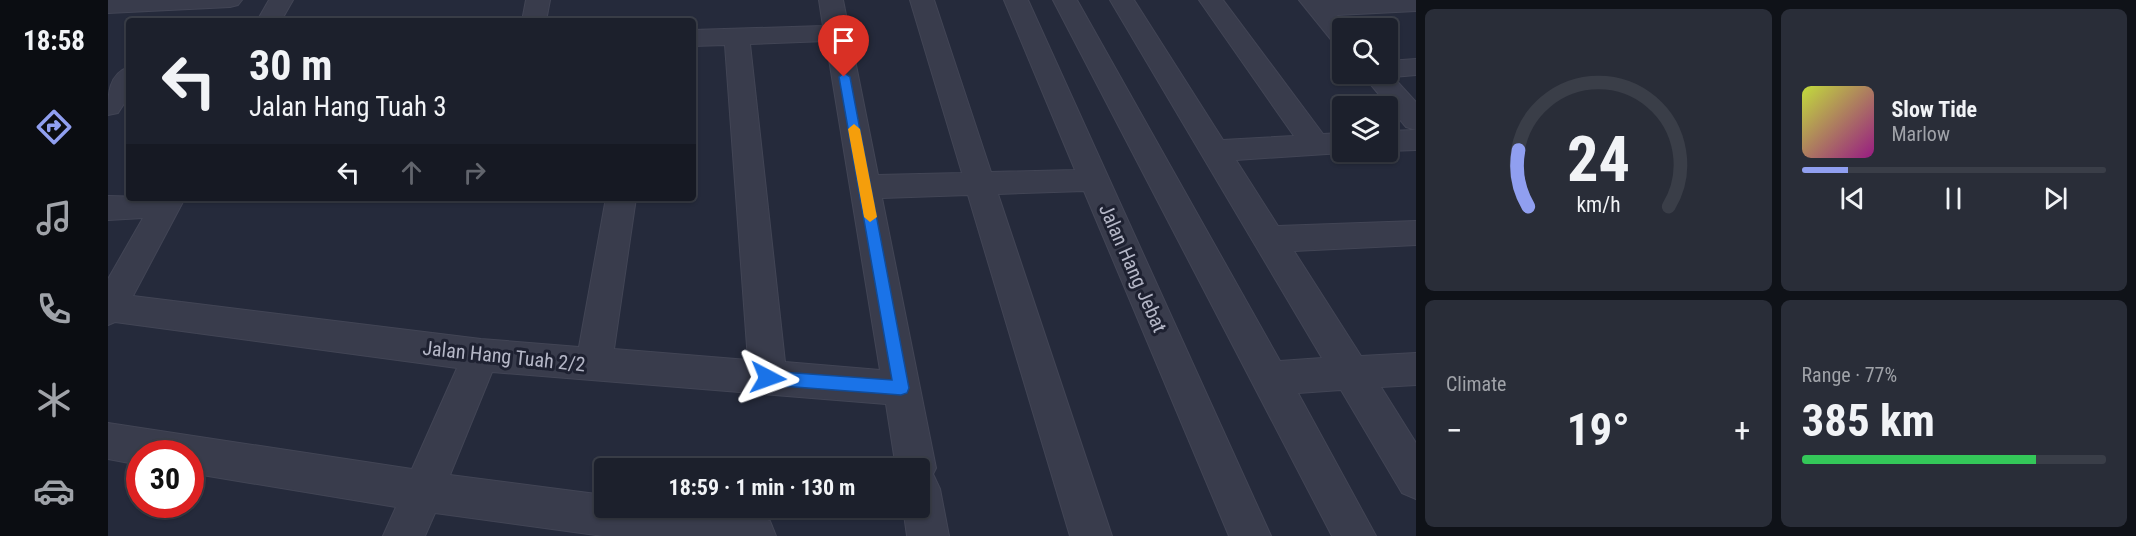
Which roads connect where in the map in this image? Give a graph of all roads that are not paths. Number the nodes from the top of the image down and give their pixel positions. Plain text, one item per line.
1 (230, 0) edge
2 (281, 0) edge
3 (538, 0) edge
4 (831, 0) edge
5 (922, 0) edge
6 (1016, 0) edge
7 (1065, 0) edge
8 (1122, 0) edge
9 (1211, 0) edge
10 (1405, 3) edge
11 (1315, 4) edge
12 (108, 6) edge
13 (173, 12) edge
14 (271, 18) edge
15 (535, 18) edge
16 (1332, 24) edge
17 (836, 33) junction
18 (736, 36) junction
19 (696, 38) edge
20 (1416, 68) edge
21 (1398, 69) edge
22 (126, 80) edge
23 (1384, 84) edge
24 (108, 106) edge
25 (1416, 120) edge
26 (1416, 140) edge
27 (1398, 141) edge
28 (1329, 144) edge
29 (1215, 151) junction
30 (1095, 180) junction
31 (980, 185) junction
32 (865, 187) junction
33 (168, 201) edge
34 (621, 201) edge
35 (108, 208) edge
36 (1416, 233) edge
37 (1269, 239) junction
38 (109, 308) edge
39 (481, 355) junction
40 (594, 365) junction
41 (1416, 369) edge
42 (1351, 373) junction
43 (768, 378) junction
44 (1272, 378) junction
45 (901, 388) junction
46 (108, 441) edge
47 (126, 444) edge
48 (204, 456) edge
49 (914, 458) edge
50 (1416, 478) edge
51 (423, 491) junction
52 (925, 518) edge
53 (404, 536) edge
54 (755, 536) edge
55 (928, 536) edge
56 (1091, 536) edge
57 (1250, 536) edge
58 (1355, 536) edge

1 - 13 street
2 - 14 street
3 - 15 street
4 - 17 street
5 - 31 street
6 - 30 street, Jalan Hang Jebat
7 - 44 street
8 - 29 street
9 - 28 street
10 - 11 street
11 - 16 street
12 - 13 street
17 - 18 street
17 - 32 street
18 - 19 street
18 - 43 street
20 - 21 street
22 - 24 street
23 - 25 street
26 - 27 street
28 - 29 street
29 - 37 street
30 - 31 street
30 - 57 street, Jalan Hang Jebat
31 - 32 street
31 - 56 street
32 - 45 street
33 - 35 street
33 - 38 street
34 - 40 street
36 - 37 street
37 - 42 street
38 - 39 street, Jalan Hang Tuah 2/2
39 - 40 street, Jalan Hang Tuah 2/2
39 - 51 street
40 - 43 street, Jalan Hang Tuah 2/2
41 - 42 street
42 - 44 street
42 - 50 street
43 - 45 street, Jalan Hang Tuah 2/2
44 - 58 street
45 - 49 street
46 - 47 street
48 - 51 street
51 - 53 street
51 - 54 street
52 - 55 street

